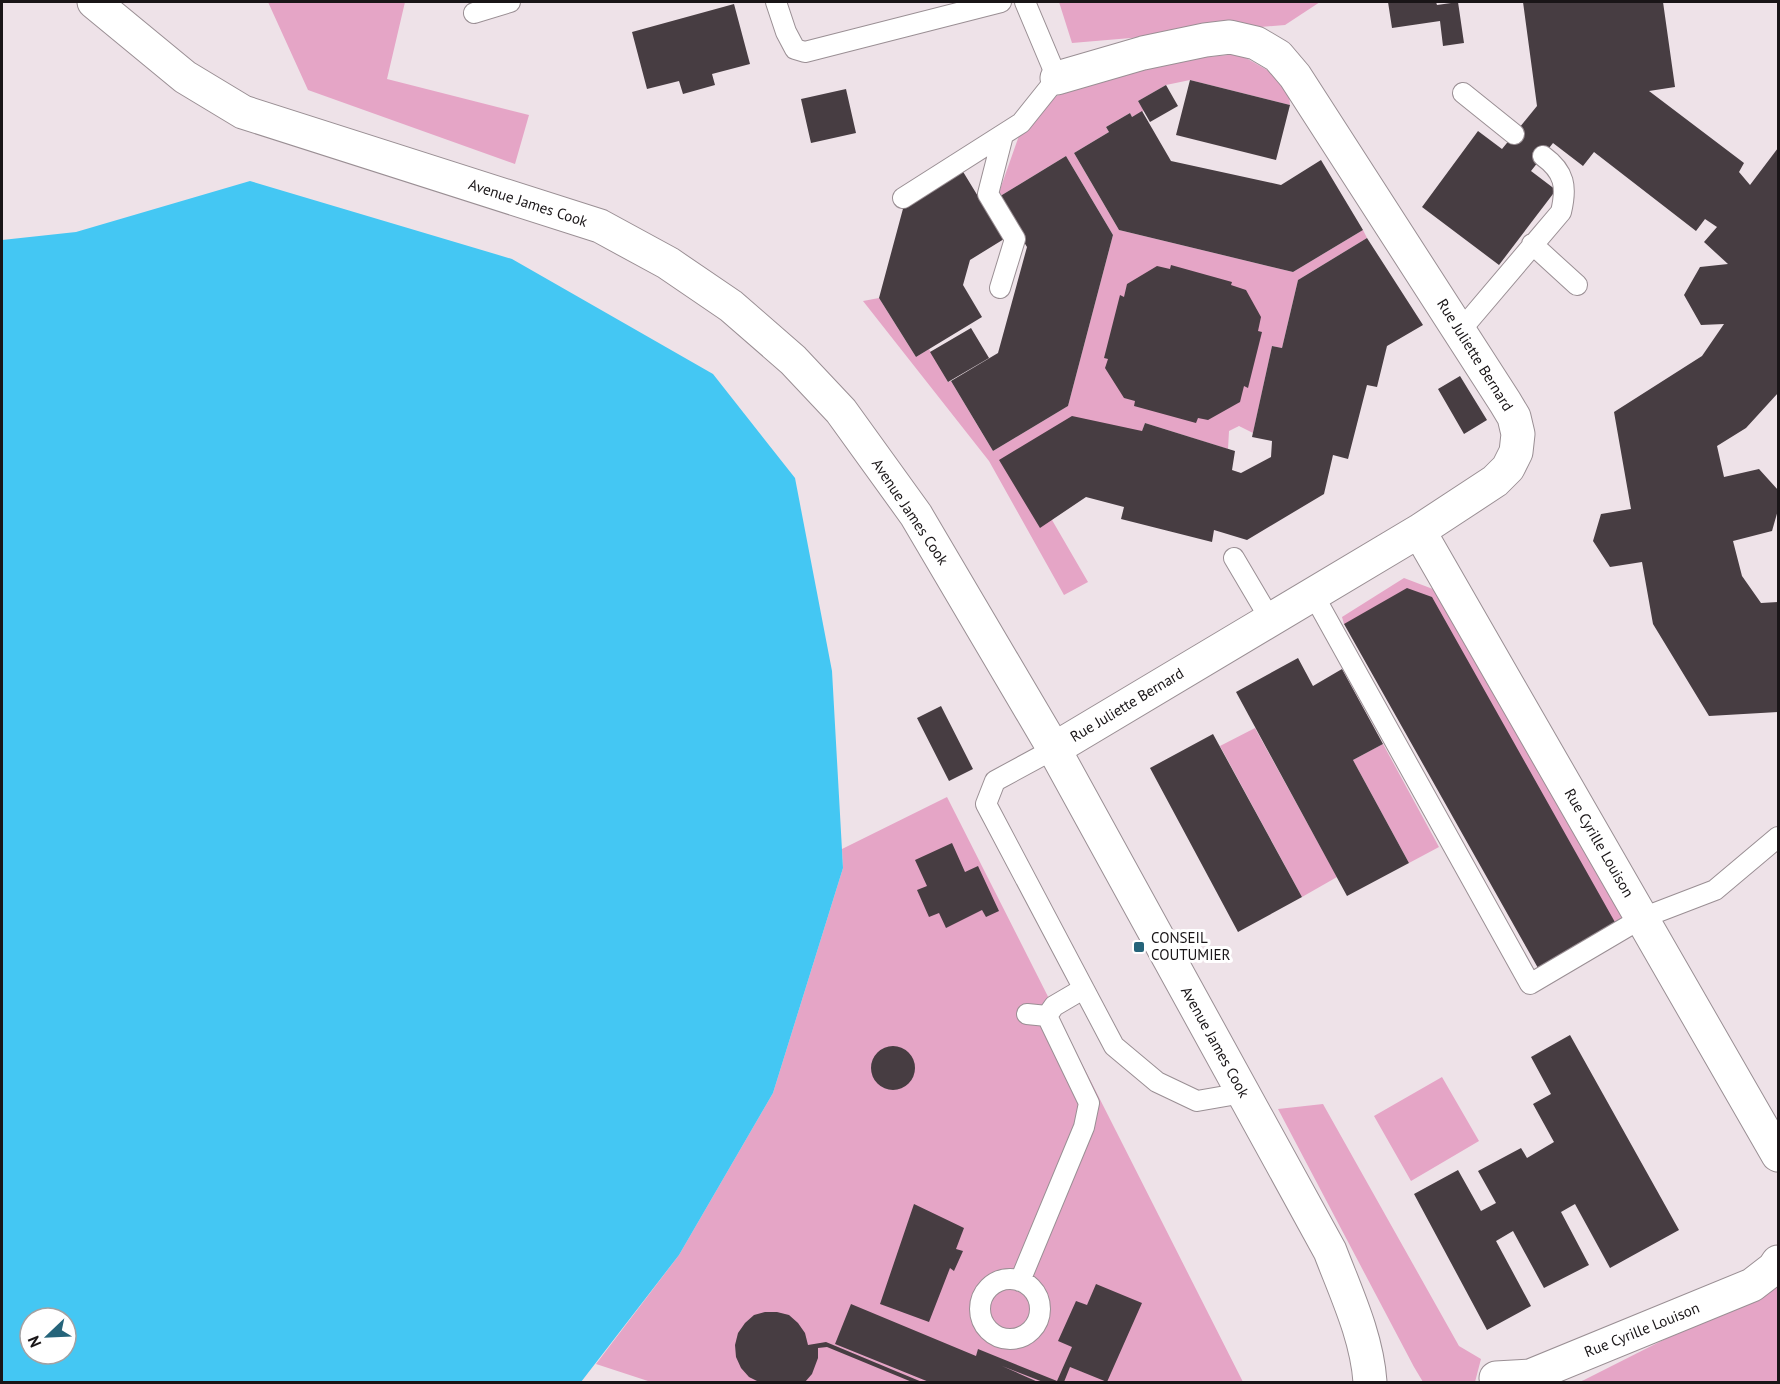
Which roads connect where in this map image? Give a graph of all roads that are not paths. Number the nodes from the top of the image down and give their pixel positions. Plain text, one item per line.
1 (94, 2) edge
2 (510, 2) edge
3 (776, 2) edge
4 (1002, 2) edge
5 (1028, 9) edge
6 (474, 12) dead end
7 (1057, 78) junction
8 (1463, 93) dead end
9 (1514, 134) dead end
10 (1003, 135) junction
11 (1543, 156) dead end
12 (903, 198) dead end
13 (1532, 244) junction
14 (1577, 285) dead end
15 (999, 288) dead end
16 (1460, 331) junction
17 (1419, 531) junction
18 (1234, 558) dead end
19 (1312, 594) junction
20 (1270, 619) junction
21 (1054, 749) junction
22 (1779, 837) edge
23 (1642, 918) junction
24 (1083, 989) junction
25 (1027, 1014) dead end
26 (1047, 1016) junction
27 (1243, 1093) junction
28 (1779, 1155) edge
29 (1779, 1262) edge
30 (1020, 1281) dead end
31 (1359, 1328) junction
32 (1496, 1378) dead end
33 (1370, 1383) edge
34 (1386, 1383) edge

1 - 21 street, Avenue James Cook
2 - 6 lane
3 - 4 lane
4 - 5 lane
5 - 7 lane
7 - 10 lane
7 - 16 street, Rue Juliette Bernard
8 - 9 lane
10 - 12 lane
10 - 15 lane
11 - 13 lane
13 - 14 lane
13 - 16 lane
16 - 17 street, Rue Juliette Bernard
17 - 19 street, Rue Juliette Bernard
17 - 23 street, Rue Cyrille Louison
18 - 20 lane
19 - 20 street, Rue Juliette Bernard
19 - 23 lane
20 - 21 street, Rue Juliette Bernard
21 - 24 lane
21 - 27 street, Avenue James Cook
22 - 23 lane
23 - 28 street, Rue Cyrille Louison
24 - 26 lane
24 - 27 lane
25 - 26 lane
26 - 30 lane
27 - 31 street, Avenue James Cook
29 - 32 street, Rue Cyrille Louison
31 - 33 street, Avenue James Cook
31 - 34 street

